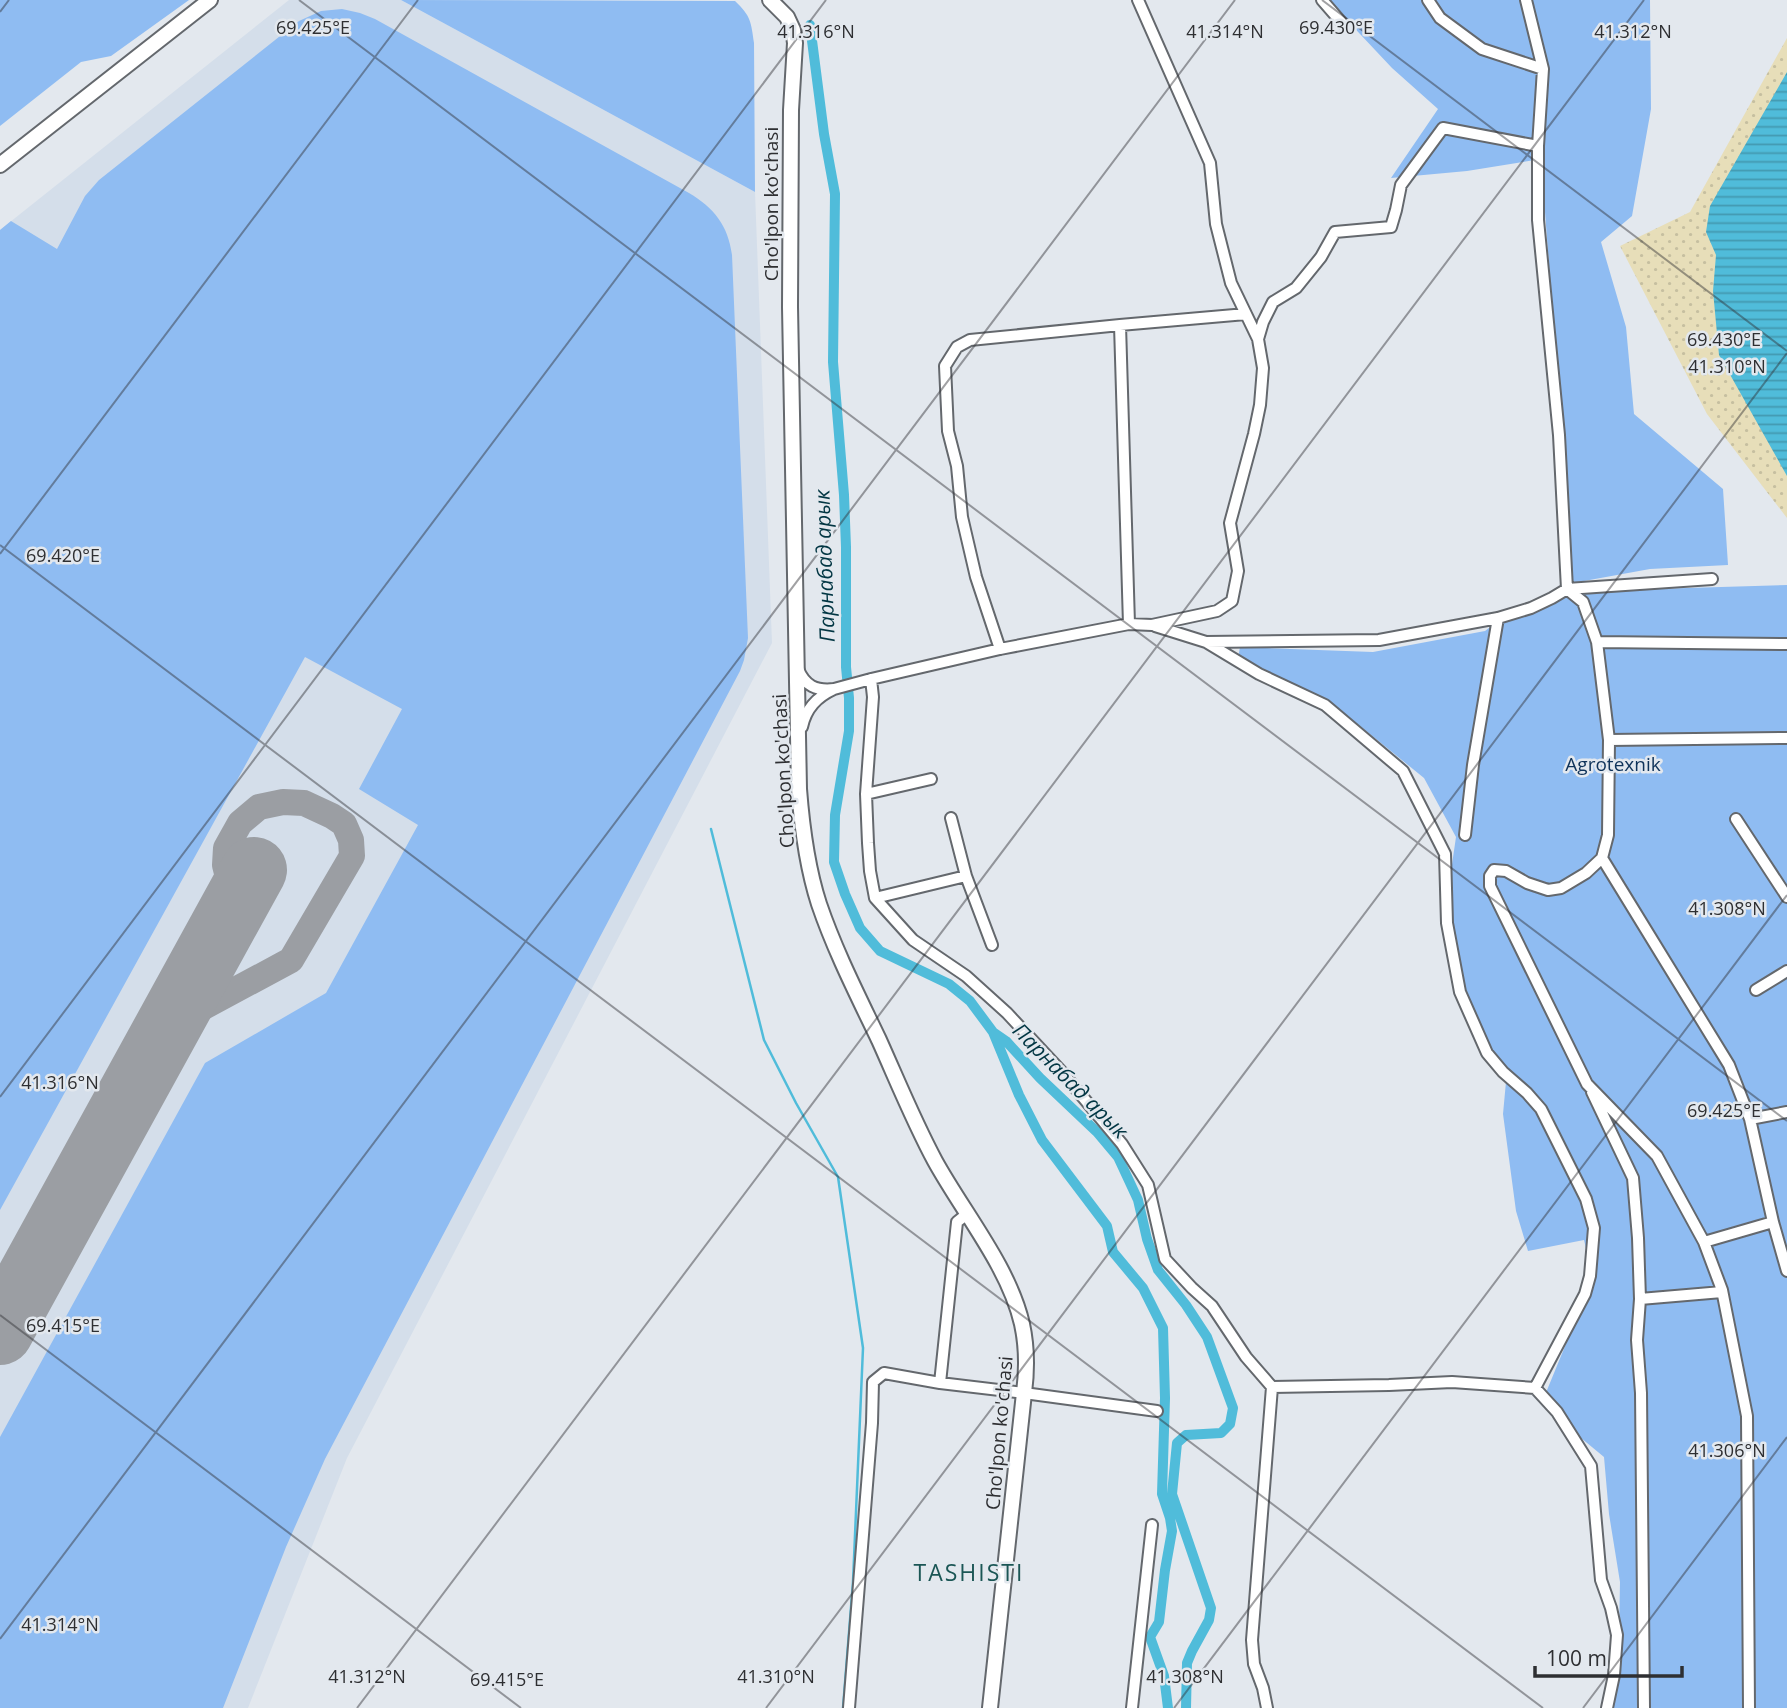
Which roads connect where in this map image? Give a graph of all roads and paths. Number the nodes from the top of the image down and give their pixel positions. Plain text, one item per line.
1 (210, 0) edge
2 (770, 0) edge
3 (1138, 0) edge
4 (1322, 0) edge
5 (1428, 0) edge
6 (1526, 0) edge
7 (1342, 23) dead end
8 (1543, 69) junction
9 (1538, 146) junction
10 (0, 165) edge
11 (1246, 314) junction
12 (1120, 325) junction
13 (1258, 339) junction
14 (1712, 579) dead end
15 (1567, 589) junction
16 (1498, 618) junction
17 (1129, 624) junction
18 (1152, 625) junction
19 (1206, 642) junction
20 (1597, 642) junction
21 (1787, 644) edge
22 (1000, 649) junction
23 (797, 662) junction
24 (866, 680) junction
25 (834, 689) junction
26 (1787, 738) edge
27 (1609, 740) junction
28 (799, 744) junction
29 (931, 779) dead end
30 (866, 794) junction
31 (951, 818) dead end
32 (1736, 819) dead end
33 (1465, 835) dead end
34 (1602, 858) junction
35 (966, 876) junction
36 (1787, 897) edge
37 (876, 898) junction
38 (992, 944) dead end
39 (1787, 971) edge
40 (1756, 990) dead end
41 (1587, 1084) junction
42 (1787, 1112) edge
43 (1750, 1119) junction
44 (967, 1214) junction
45 (1773, 1222) junction
46 (1704, 1242) junction
47 (1787, 1271) edge
48 (1722, 1292) junction
49 (1640, 1298) junction
50 (940, 1383) junction
51 (1272, 1387) junction
52 (1535, 1388) junction
53 (1024, 1393) junction
54 (1157, 1411) dead end
55 (1152, 1525) dead end
56 (849, 1708) edge
57 (990, 1708) edge
58 (1132, 1708) edge
59 (1267, 1708) edge
60 (1607, 1708) edge
61 (1644, 1708) edge
62 (1749, 1708) edge

1 - 10 main road
2 - 23 main road, Cho'lpon ko'chasi
3 - 11 street
4 - 7 street
5 - 8 street
6 - 8 street
8 - 9 street
9 - 13 street
9 - 15 street
11 - 12 street
11 - 13 street
12 - 17 street
12 - 22 street
13 - 18 street
14 - 15 street
15 - 16 street
15 - 20 street
16 - 19 street
16 - 33 street
17 - 18 street
17 - 22 street
18 - 19 street
19 - 52 street
20 - 21 street
20 - 27 street
22 - 24 street
23 - 25 street
23 - 28 main road, Cho'lpon ko'chasi
24 - 25 street
24 - 30 street
25 - 28 street
26 - 27 street
27 - 34 street
28 - 44 main road, Cho'lpon ko'chasi
29 - 30 street
30 - 37 street
31 - 35 street
32 - 36 street
34 - 41 street
34 - 43 street
35 - 37 street
35 - 38 street
37 - 51 street
39 - 40 street
41 - 46 street
41 - 49 street
42 - 43 street
43 - 45 street
44 - 50 street
44 - 53 main road, Cho'lpon ko'chasi
45 - 46 street
45 - 47 street
46 - 48 street
48 - 49 street
48 - 62 street
49 - 61 street
50 - 53 street
50 - 56 street
51 - 52 street
51 - 59 street
52 - 60 street
53 - 54 street
53 - 57 main road, Cho'lpon ko'chasi
55 - 58 street

